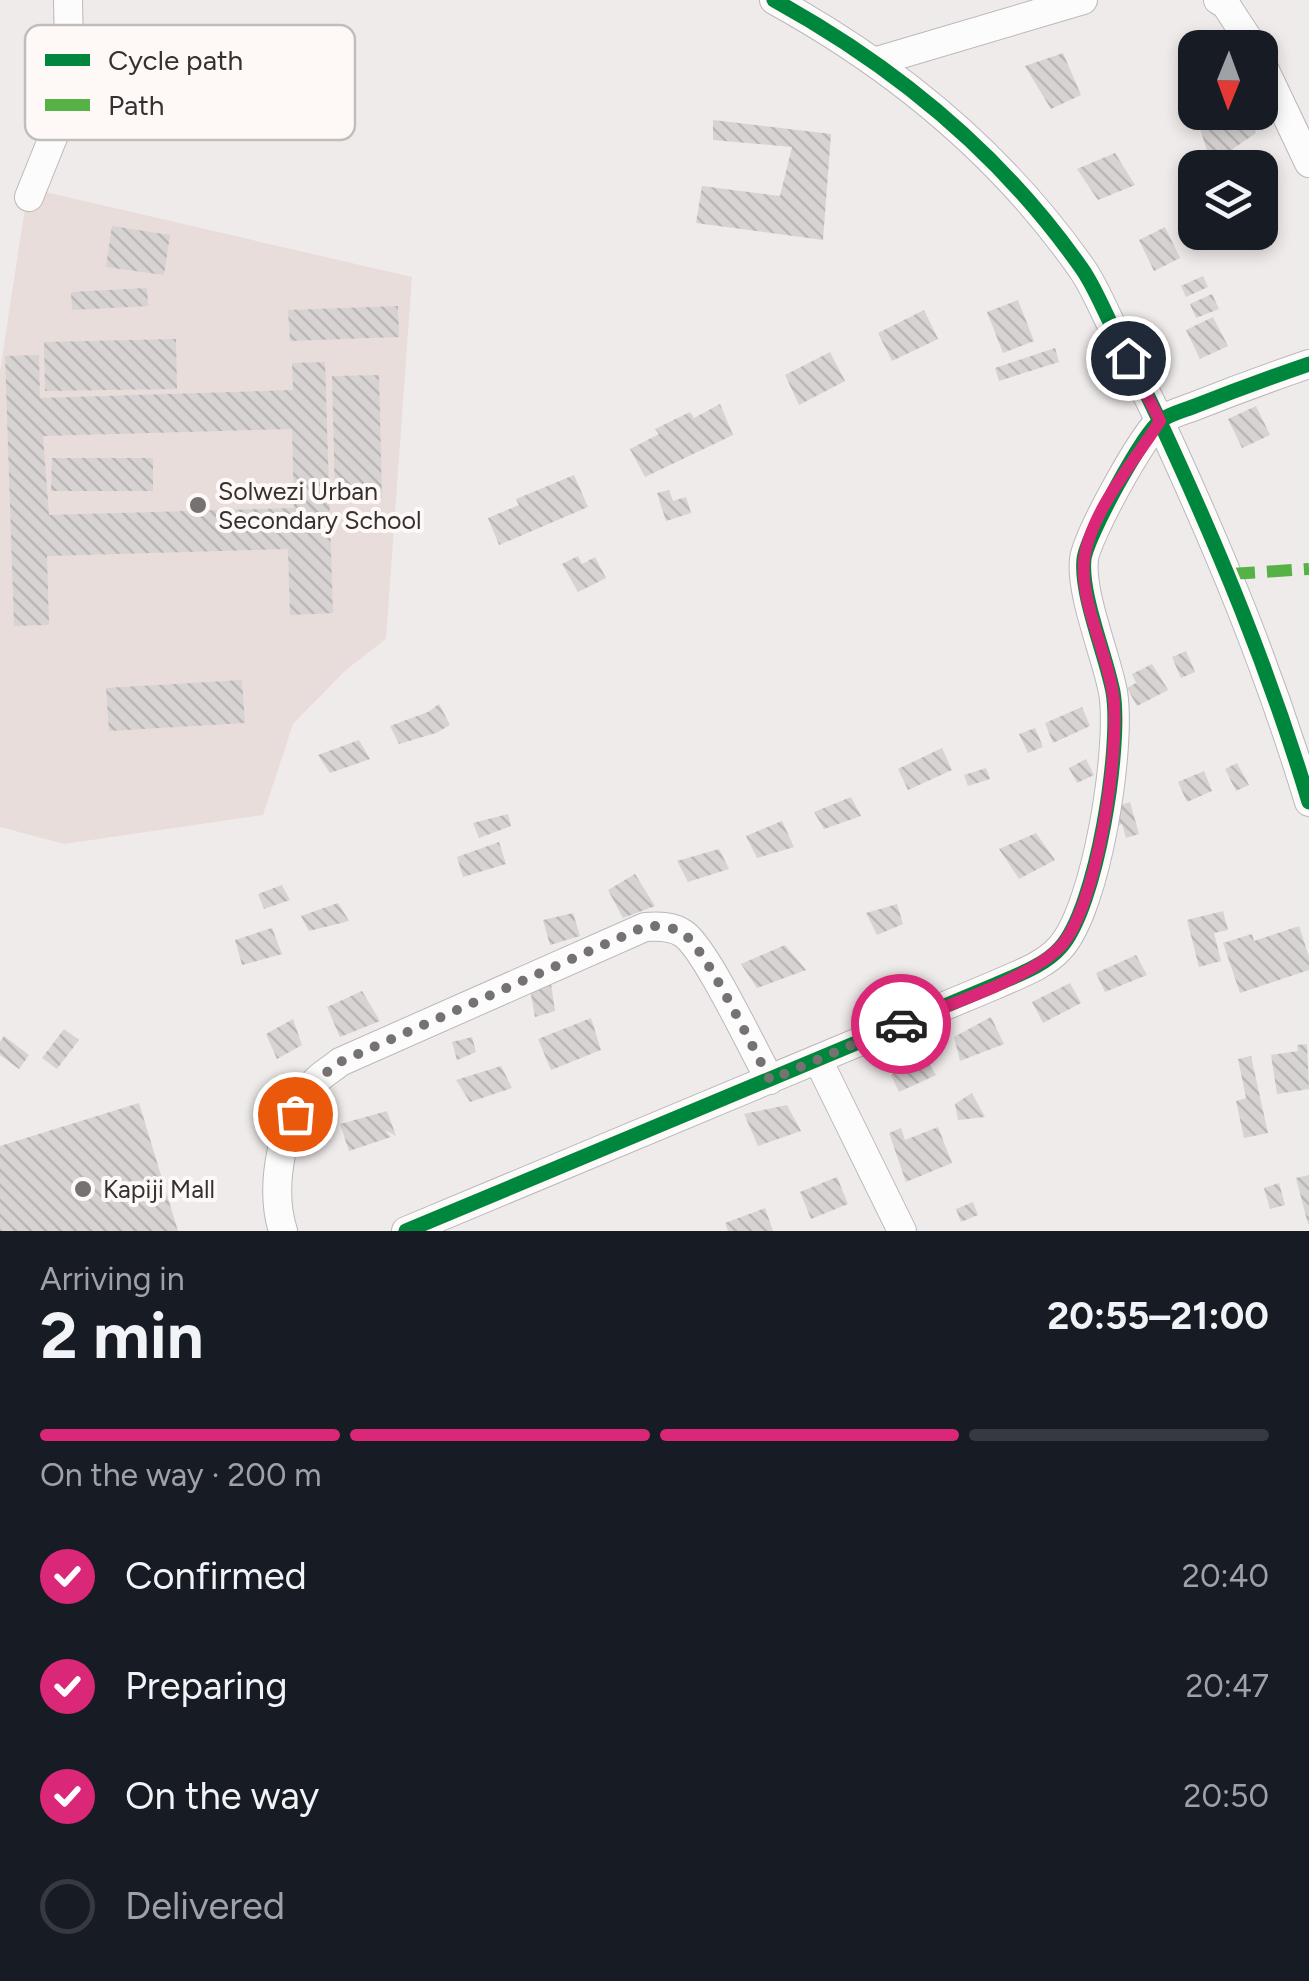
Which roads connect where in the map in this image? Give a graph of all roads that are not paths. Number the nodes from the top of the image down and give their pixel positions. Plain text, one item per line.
1 (68, 0) edge
2 (774, 0) edge
3 (1083, 0) edge
4 (1218, 0) edge
5 (69, 25) edge
6 (1242, 30) edge
7 (874, 62) junction
8 (1278, 98) edge
9 (52, 140) edge
10 (1309, 163) edge
11 (29, 197) dead end
12 (1309, 364) edge
13 (1160, 421) junction
14 (1309, 802) edge
15 (818, 1060) junction
16 (770, 1080) junction
17 (283, 1231) edge
18 (406, 1231) edge
19 (902, 1231) edge

1 - 5 street
2 - 7 street
3 - 7 street
4 - 6 street
7 - 13 street
8 - 10 street
9 - 11 street
12 - 13 street
13 - 14 street
13 - 15 street
15 - 16 street
15 - 19 street
16 - 17 street
16 - 18 street

